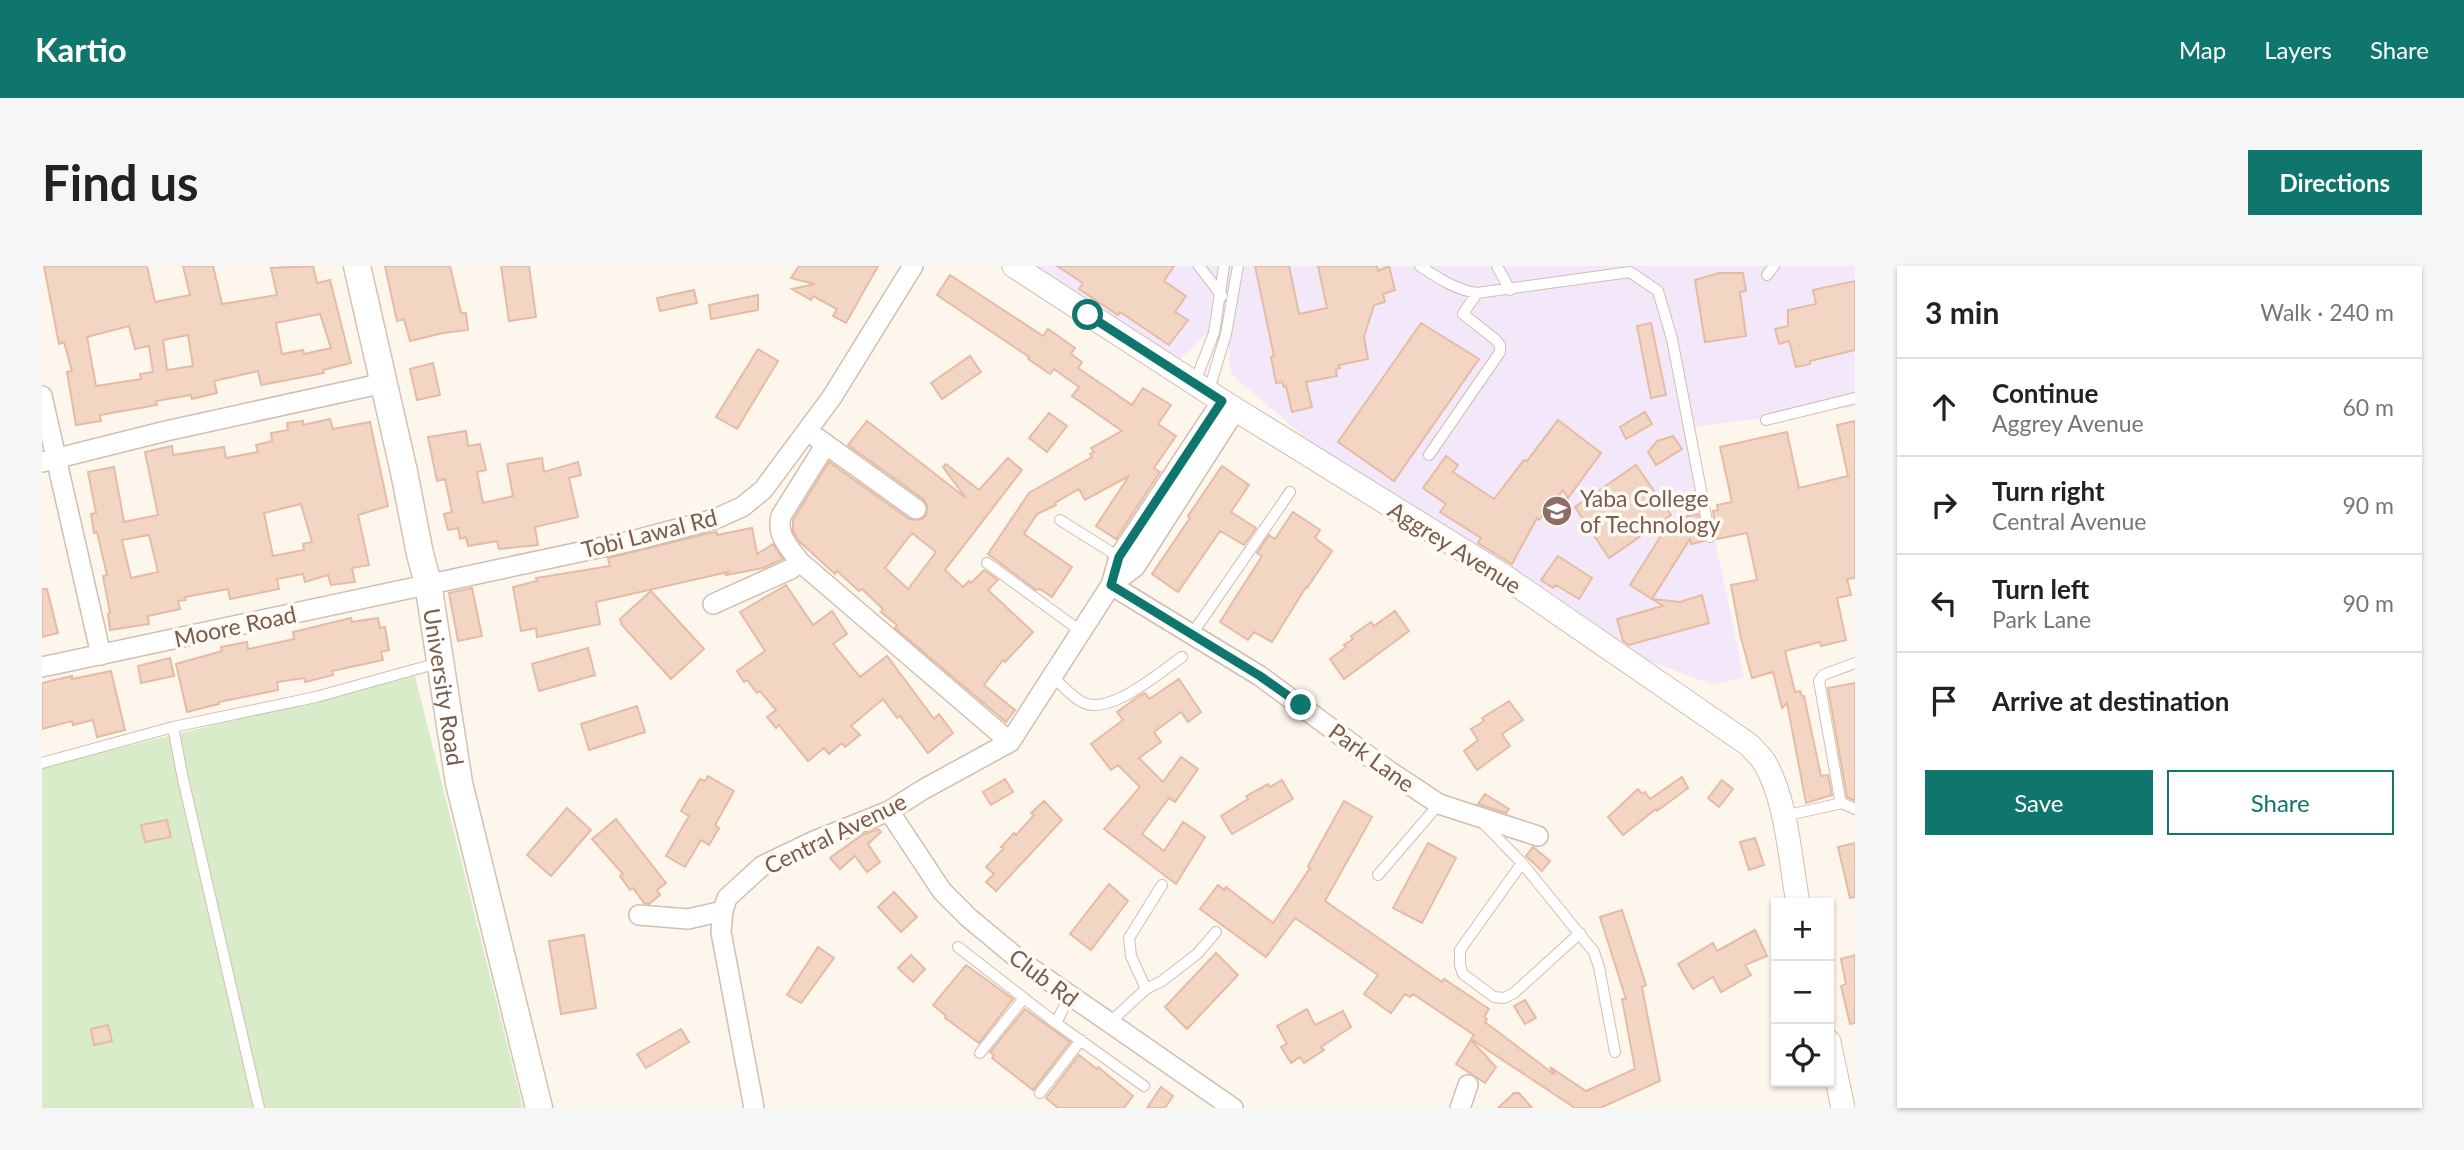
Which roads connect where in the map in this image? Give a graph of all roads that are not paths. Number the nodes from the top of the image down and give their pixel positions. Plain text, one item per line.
1 (356, 266) edge
2 (913, 266) edge
3 (1014, 266) edge
4 (1199, 266) edge
5 (1224, 266) edge
6 (1238, 266) edge
7 (1420, 266) edge
8 (1497, 266) edge
9 (1510, 290) junction
10 (1477, 293) junction
11 (1220, 294) junction
12 (1230, 305) junction
13 (384, 383) junction
14 (42, 396) edge
15 (1215, 396) junction
16 (1855, 398) edge
17 (1766, 420) dead end
18 (807, 432) junction
19 (826, 444) junction
20 (1429, 455) dead end
21 (1196, 456) junction
22 (48, 461) edge
23 (1290, 492) dead end
24 (916, 509) dead end
25 (1060, 520) dead end
26 (1710, 537) dead end
27 (1119, 557) junction
28 (800, 562) junction
29 (987, 563) dead end
30 (428, 583) junction
31 (1111, 585) junction
32 (713, 604) dead end
33 (1082, 632) junction
34 (1192, 634) junction
35 (100, 655) junction
36 (1182, 657) dead end
37 (439, 663) junction
38 (1855, 663) edge
39 (42, 667) edge
40 (1053, 677) junction
41 (173, 727) junction
42 (1010, 742) junction
43 (42, 763) edge
44 (1842, 803) junction
45 (1439, 804) junction
46 (1855, 809) edge
47 (889, 811) junction
48 (1783, 816) junction
49 (1478, 817) junction
50 (1538, 836) dead end
51 (1522, 863) junction
52 (1378, 875) dead end
53 (1162, 885) dead end
54 (1797, 898) edge
55 (723, 911) junction
56 (639, 915) dead end
57 (1216, 932) dead end
58 (1580, 933) junction
59 (958, 947) dead end
60 (1146, 989) junction
61 (1069, 995) junction
62 (1024, 998) junction
63 (1056, 1023) junction
64 (1108, 1023) junction
65 (1081, 1040) junction
66 (1615, 1052) dead end
67 (980, 1053) dead end
68 (1834, 1065) edge
69 (1468, 1085) dead end
70 (1144, 1086) dead end
71 (1040, 1093) dead end
72 (259, 1108) edge
73 (539, 1108) edge
74 (754, 1108) edge
75 (1233, 1108) edge
76 (1460, 1108) edge
77 (1843, 1108) edge

1 - 13 main road, University Road
2 - 18 street, Tobi Lawal Rd
3 - 15 street, Aggrey Avenue
4 - 11 lane
5 - 11 lane
6 - 12 lane
7 - 10 lane
8 - 9 lane
9 - 10 lane
9 - 26 lane
10 - 20 lane
11 - 12 lane
11 - 15 lane
12 - 15 lane
13 - 22 street
13 - 30 main road, University Road
14 - 22 street
15 - 21 street, Central Avenue
15 - 48 street, Aggrey Avenue
16 - 17 lane
18 - 19 street
18 - 30 street, Tobi Lawal Rd
19 - 24 street
19 - 28 street
21 - 27 street, Central Avenue
21 - 31 street, Central Avenue
22 - 35 street
23 - 34 lane
25 - 27 lane
27 - 31 street, Central Avenue
28 - 32 street
28 - 42 street
29 - 33 lane
30 - 35 street, Moore Road
30 - 37 main road, University Road
31 - 33 street, Central Avenue
31 - 34 street, Park Lane
33 - 40 street, Central Avenue
34 - 45 street, Park Lane
35 - 39 street, Moore Road
36 - 40 lane
37 - 41 lane
37 - 73 main road, University Road
38 - 44 lane
40 - 42 street, Central Avenue
41 - 43 lane
41 - 72 lane
42 - 47 street, Central Avenue
44 - 46 lane
44 - 48 lane
45 - 49 street, Park Lane
45 - 52 lane
47 - 55 street, Central Avenue
47 - 61 street, Club Rd
48 - 54 street, Aggrey Avenue
49 - 50 street, Park Lane
49 - 51 lane
51 - 58 lane
51 - 58 lane
53 - 60 lane
55 - 56 street
55 - 74 street
57 - 60 lane
58 - 66 lane
59 - 62 lane
60 - 64 lane
61 - 63 lane
61 - 64 street, Club Rd
62 - 63 lane
62 - 67 lane
63 - 65 lane
64 - 75 street, Club Rd
65 - 70 lane
65 - 71 lane
68 - 77 street
69 - 76 street

